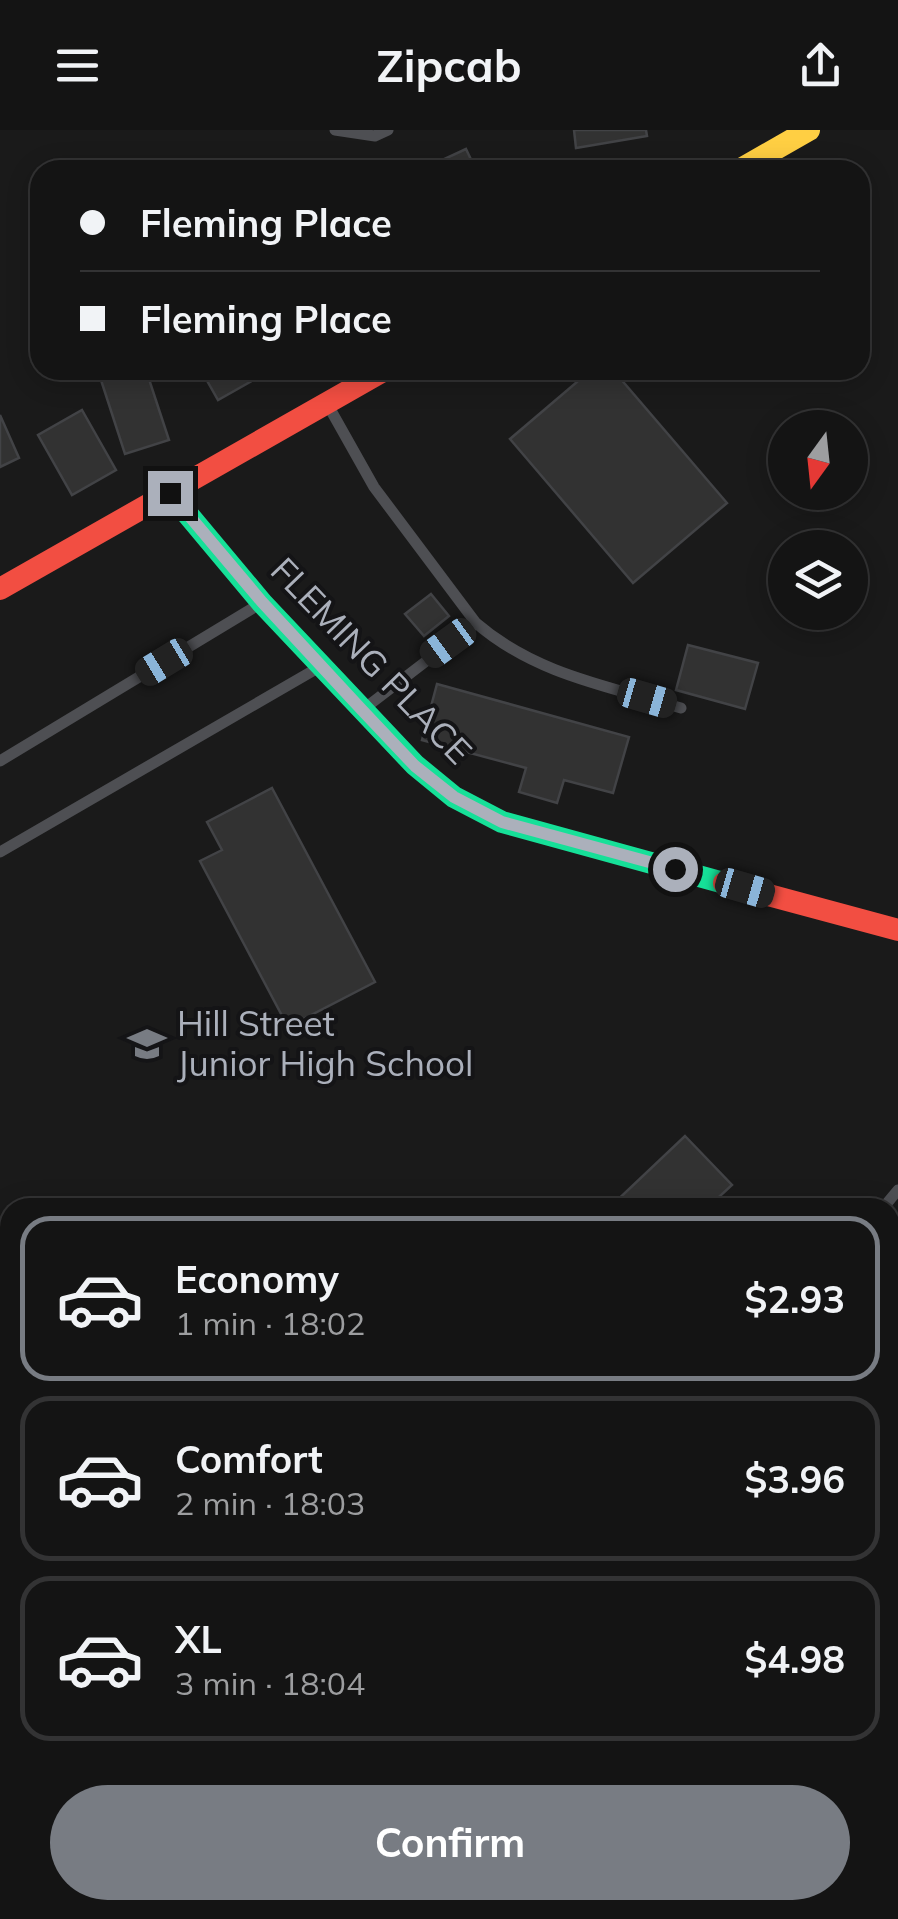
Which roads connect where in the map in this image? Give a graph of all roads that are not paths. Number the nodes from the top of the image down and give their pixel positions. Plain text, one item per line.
1 (335, 130) edge
2 (388, 130) edge
3 (809, 130) edge
4 (756, 160) edge
5 (368, 380) edge
6 (327, 403) junction
7 (170, 493) junction
8 (0, 589) edge
9 (262, 602) junction
10 (476, 623) junction
11 (321, 666) junction
12 (680, 708) dead end
13 (362, 710) junction
14 (0, 761) edge
15 (0, 852) edge
16 (898, 930) edge

1 - 2 lane
3 - 4 street
5 - 6 street
6 - 7 street
6 - 10 lane
7 - 8 street
7 - 9 street, FLEMING PLACE
9 - 11 street, FLEMING PLACE
9 - 14 lane
10 - 12 lane
10 - 13 lane
11 - 13 street, FLEMING PLACE
11 - 15 lane
13 - 16 street, FLEMING PLACE

